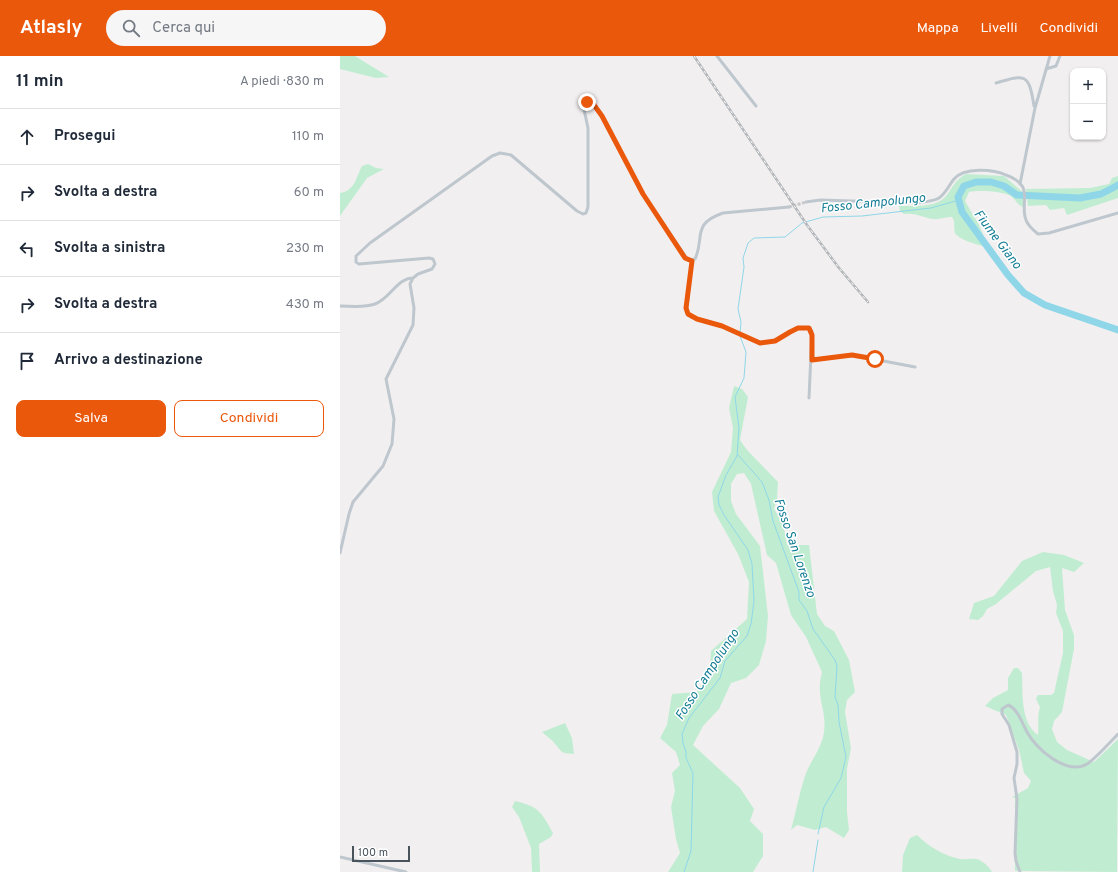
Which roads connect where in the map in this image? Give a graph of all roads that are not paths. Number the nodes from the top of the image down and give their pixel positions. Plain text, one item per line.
1 (717, 56) edge
2 (1050, 56) edge
3 (1060, 56) edge
4 (1046, 70) junction
5 (996, 83) dead end
6 (756, 106) dead end
7 (1035, 108) junction
8 (1020, 184) junction
9 (806, 202) tunnel mouth
10 (789, 207) tunnel mouth
11 (1118, 213) edge
12 (692, 261) junction
13 (413, 278) junction
14 (340, 306) edge
15 (812, 360) junction
16 (916, 367) dead end
17 (809, 398) dead end
18 (340, 553) edge
19 (1118, 734) edge
20 (340, 857) edge
21 (406, 872) edge
22 (1020, 872) edge

1 - 6 street
2 - 4 street
3 - 4 street
4 - 7 street
5 - 7 street
7 - 8 street
8 - 9 street
8 - 11 street
10 - 12 street
12 - 13 street
12 - 15 street
13 - 14 street
13 - 18 street
15 - 16 street
15 - 17 street
19 - 22 street
20 - 21 street

